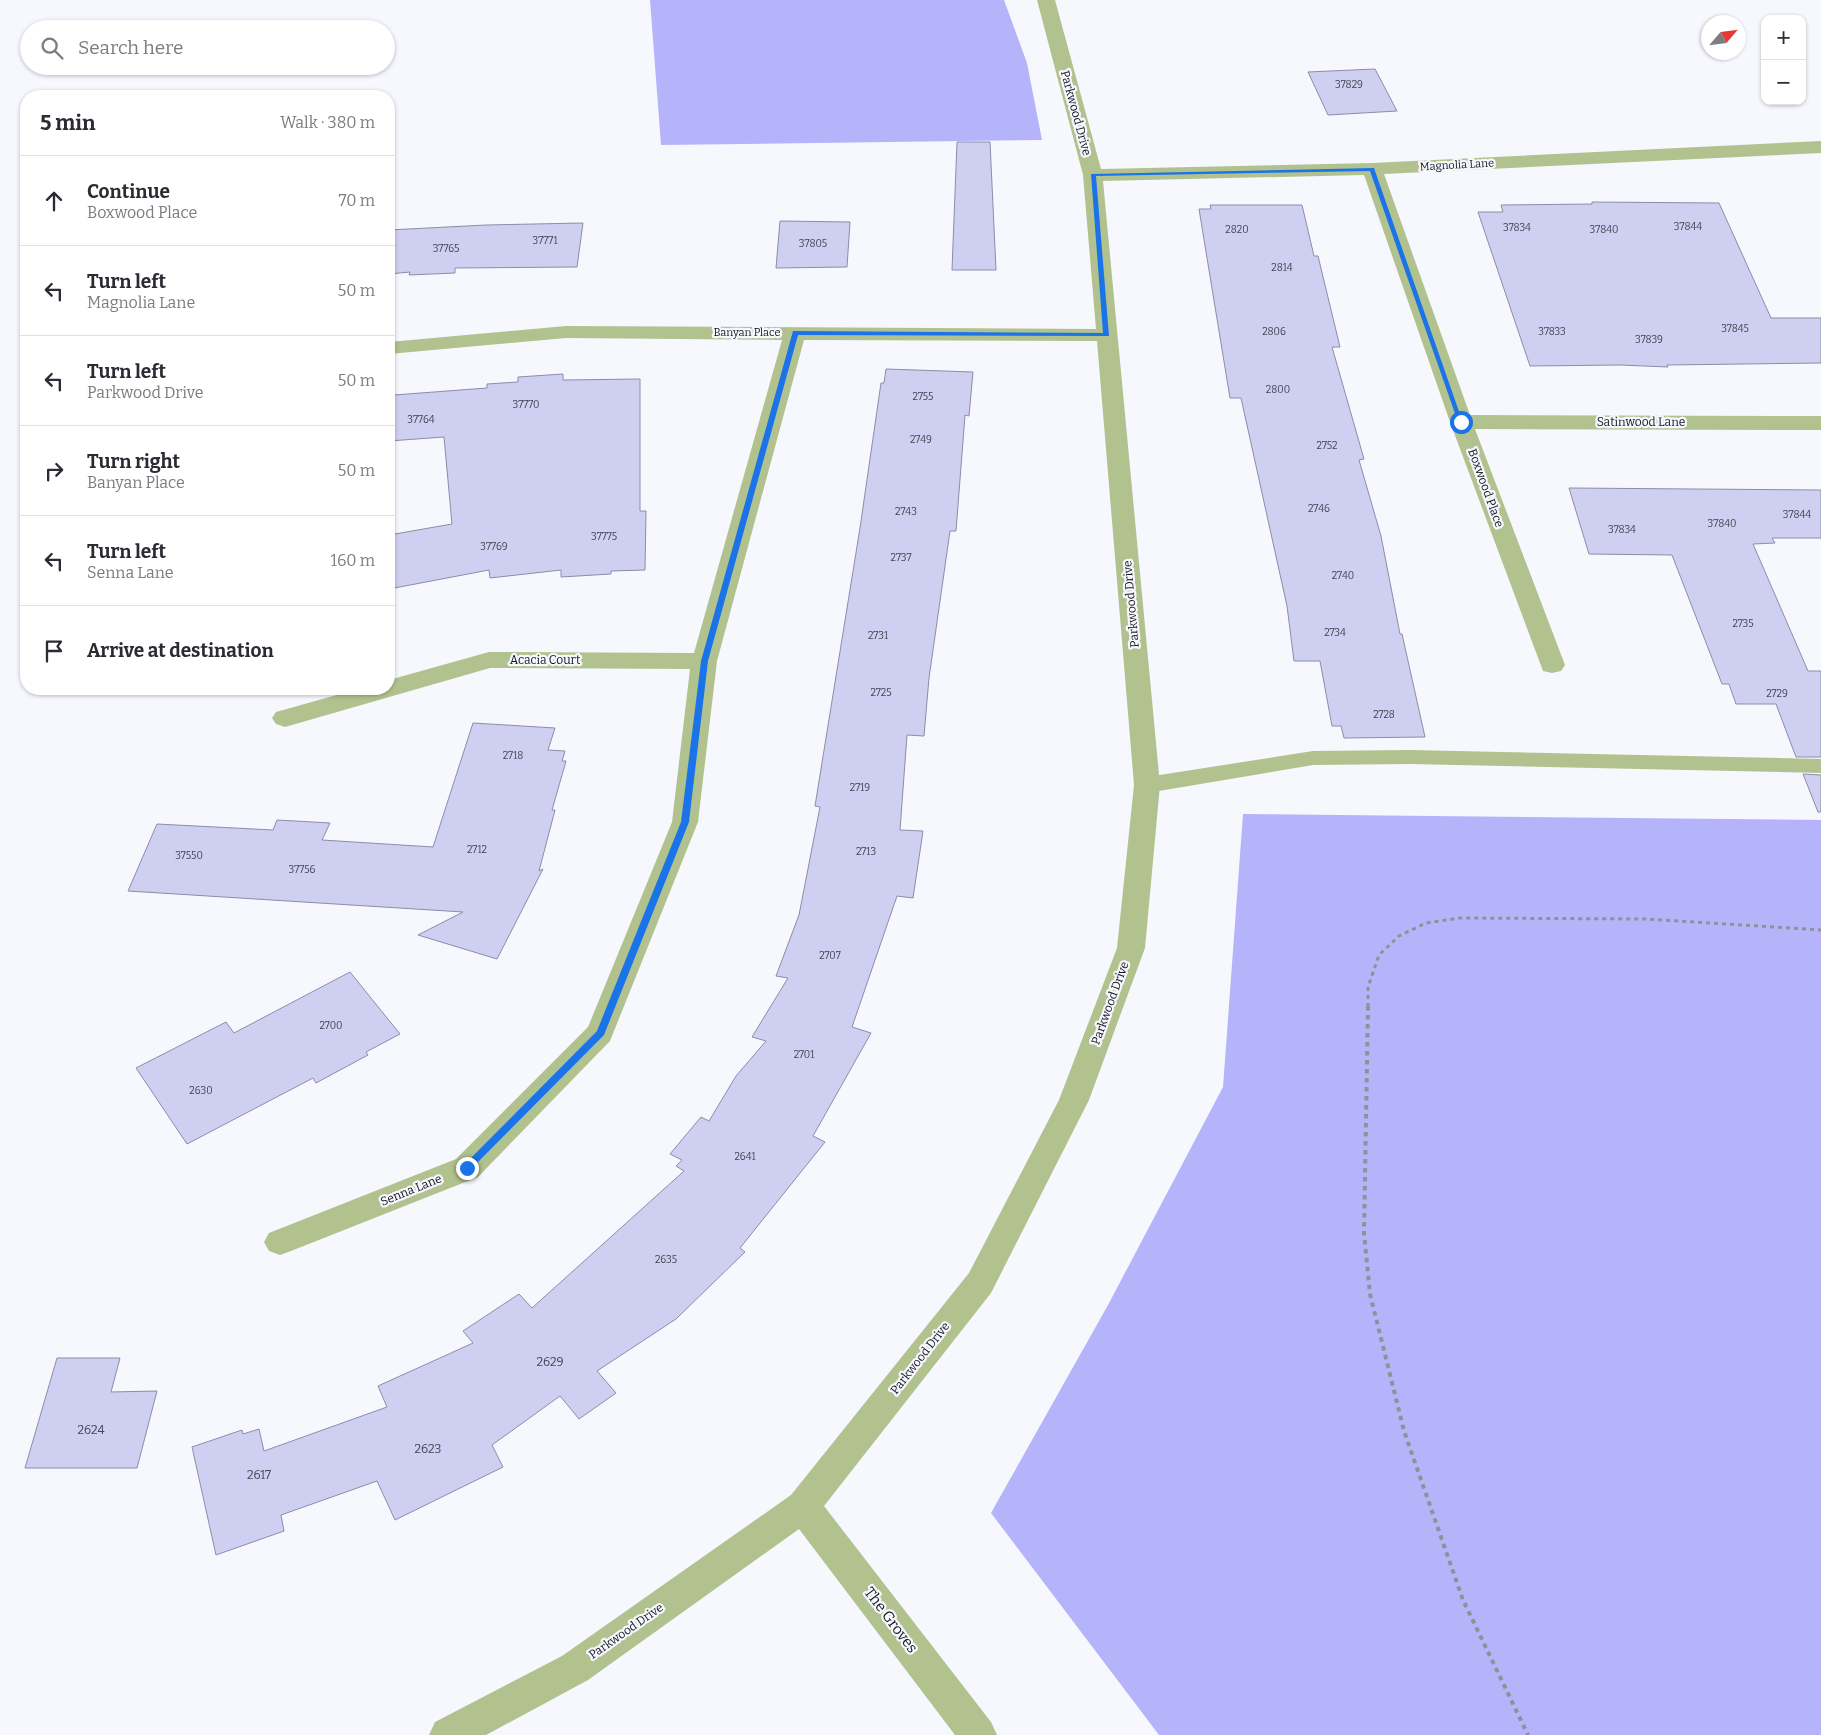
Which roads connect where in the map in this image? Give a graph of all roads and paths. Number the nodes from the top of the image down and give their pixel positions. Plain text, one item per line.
1 (1046, 0) edge
2 (1821, 147) edge
3 (1372, 169) junction
4 (1093, 175) junction
5 (795, 333) junction
6 (1107, 335) junction
7 (395, 347) edge
8 (1461, 422) junction
9 (1821, 423) edge
10 (704, 661) junction
11 (1552, 665) dead end
12 (395, 687) edge
13 (367, 695) edge
14 (286, 718) dead end
15 (1821, 766) edge
16 (1147, 785) junction
17 (1821, 930) edge
18 (280, 1242) dead end
19 (803, 1506) junction
20 (448, 1735) edge
21 (978, 1735) edge
22 (1528, 1735) edge

1 - 4 street, Parkwood Drive
2 - 3 street, Magnolia Lane
3 - 4 street, Magnolia Lane
3 - 8 street, Boxwood Place
4 - 6 street, Parkwood Drive
5 - 6 street, Banyan Place
5 - 7 street, Banyan Place
5 - 10 street, Senna Lane
6 - 16 street, Parkwood Drive
8 - 9 street, Satinwood Lane
8 - 11 street, Boxwood Place
10 - 12 street, Acacia Court
10 - 18 street, Senna Lane
13 - 14 street, Acacia Court
15 - 16 lane
16 - 19 street, Parkwood Drive
17 - 22 path
19 - 20 street, Parkwood Drive
19 - 21 street, The Groves

